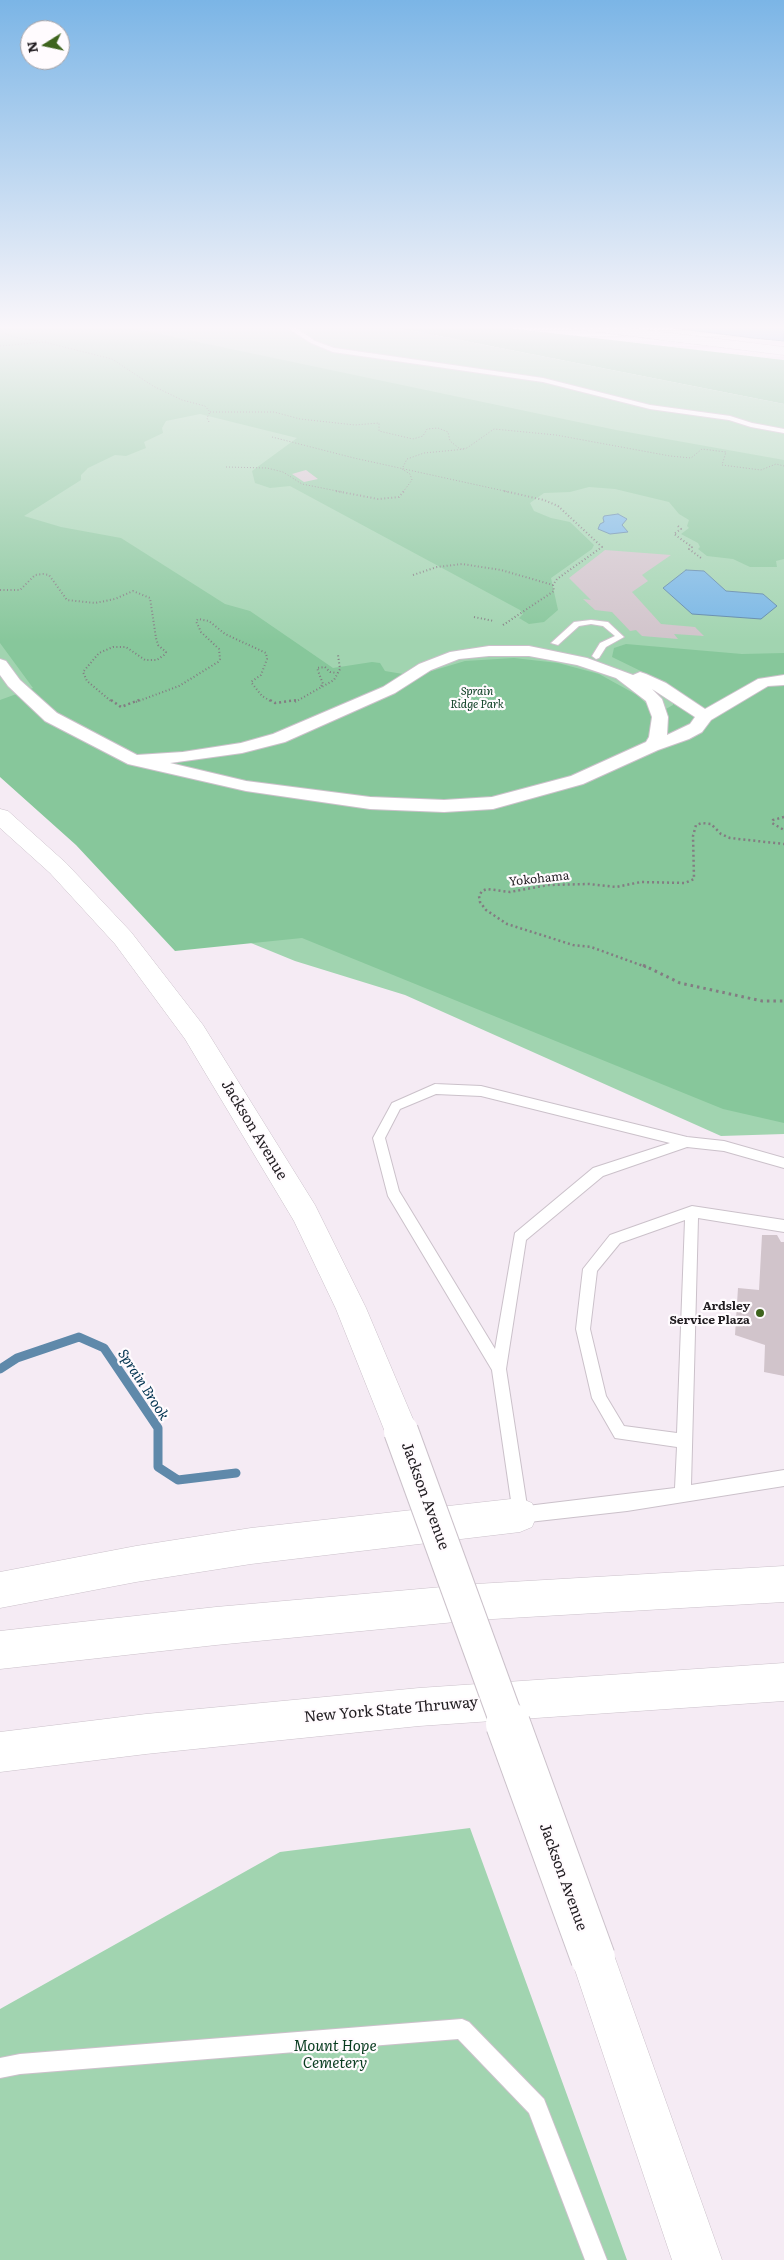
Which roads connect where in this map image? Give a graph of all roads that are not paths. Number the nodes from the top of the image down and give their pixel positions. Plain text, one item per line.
1 (555, 643) junction
2 (529, 651) junction
3 (596, 656) junction
4 (0, 664) edge
5 (784, 680) edge
6 (705, 716) junction
7 (652, 746) junction
8 (242, 748) junction
9 (134, 760) junction
10 (246, 786) junction
11 (0, 816) edge
12 (687, 1142) junction
13 (784, 1163) edge
14 (692, 1212) junction
15 (784, 1226) edge
16 (499, 1369) junction
17 (684, 1441) junction
18 (784, 1478) edge
19 (683, 1494) junction
20 (520, 1514) junction
21 (784, 1584) edge
22 (0, 1590) edge
23 (0, 1650) edge
24 (784, 1682) edge
25 (0, 1752) edge
26 (0, 2068) edge
27 (596, 2260) edge
28 (697, 2260) edge

1 - 2 street
1 - 3 street
1 - 3 lane
2 - 7 street
2 - 8 street
3 - 6 street
4 - 9 street
5 - 6 street
6 - 7 street
7 - 10 street
8 - 9 street
8 - 10 street
9 - 10 street
11 - 28 main road, Jackson Avenue, bridge
12 - 13 lane
12 - 16 lane
12 - 16 lane
14 - 15 lane
14 - 17 lane
14 - 17 lane
16 - 20 lane
17 - 19 lane
18 - 19 lane
19 - 20 lane
20 - 22 main road
21 - 23 main road
24 - 25 main road, New York State Thruway
26 - 27 lane

